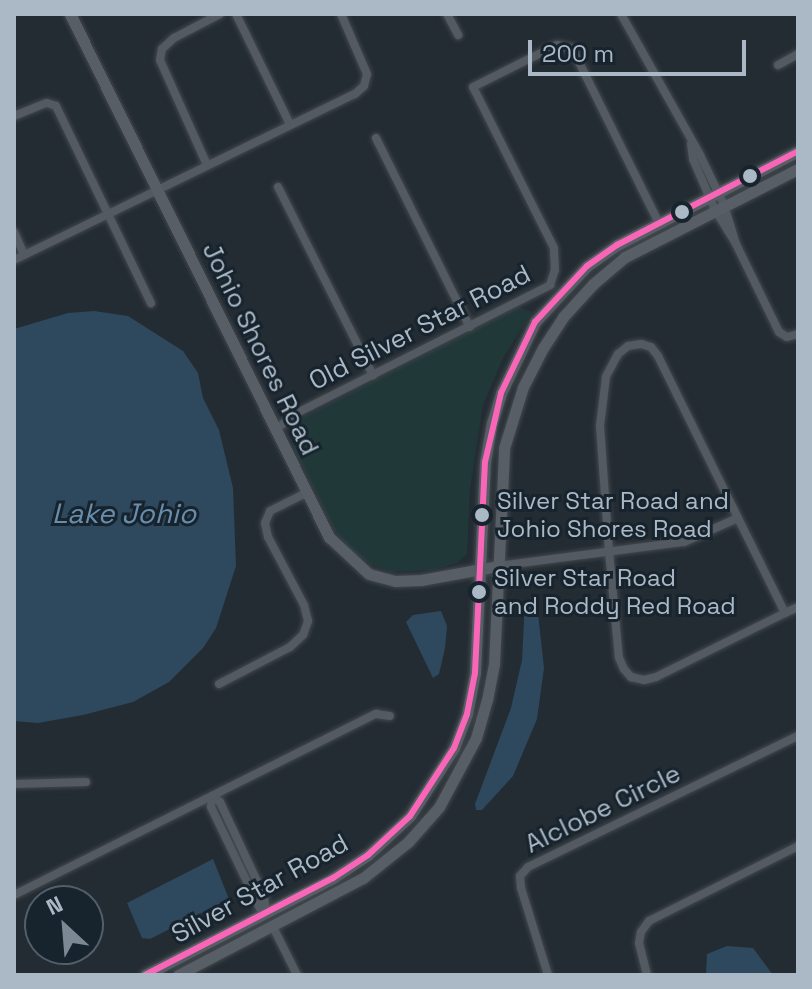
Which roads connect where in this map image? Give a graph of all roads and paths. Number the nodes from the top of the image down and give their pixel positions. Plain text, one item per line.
1 (70, 14) edge
2 (220, 14) edge
3 (236, 14) edge
4 (341, 14) edge
5 (447, 14) edge
6 (621, 14) edge
7 (458, 35) dead end
8 (798, 54) edge
9 (778, 65) dead end
10 (14, 116) edge
11 (290, 124) junction
12 (376, 138) dead end
13 (798, 151) edge
14 (207, 165) junction
15 (798, 169) edge
16 (278, 187) dead end
17 (157, 190) junction
18 (714, 193) junction
19 (720, 208) junction
20 (107, 214) junction
21 (658, 221) junction
22 (14, 232) edge
23 (24, 254) junction
24 (14, 260) edge
25 (151, 303) dead end
26 (470, 327) junction
27 (798, 334) edge
28 (373, 375) junction
29 (276, 429) junction
30 (306, 493) junction
31 (738, 518) junction
32 (609, 551) junction
33 (498, 566) junction
34 (480, 570) junction
35 (798, 607) edge
36 (785, 613) junction
37 (219, 684) dead end
38 (390, 716) dead end
39 (798, 736) edge
40 (86, 782) dead end
41 (14, 784) edge
42 (212, 796) junction
43 (798, 846) edge
44 (368, 855) junction
45 (14, 895) edge
46 (265, 915) junction
47 (273, 927) junction
48 (145, 975) edge
49 (179, 975) edge
50 (297, 975) edge
51 (548, 975) edge
52 (647, 975) edge

1 - 17 main road, Johio Shores Road
2 - 14 street
3 - 11 street
4 - 11 street
5 - 7 street
6 - 18 street
8 - 9 street
10 - 20 street
11 - 14 street
12 - 26 street
13 - 18 main road, Silver Star Road
14 - 17 street
15 - 19 main road, Silver Star Road
16 - 28 street
17 - 20 street
17 - 29 main road, Johio Shores Road
18 - 19 street
18 - 21 main road, Silver Star Road
19 - 27 street
19 - 33 main road, Silver Star Road
20 - 23 street
20 - 25 street
21 - 26 street, Old Silver Star Road
21 - 34 main road, Silver Star Road
22 - 23 street
23 - 24 street
26 - 28 street, Old Silver Star Road
28 - 29 street, Old Silver Star Road
29 - 30 main road, Johio Shores Road
30 - 34 main road, Johio Shores Road
30 - 37 street
31 - 32 street
31 - 32 street
31 - 36 street
32 - 33 street
32 - 36 street
33 - 34 main road, Johio Shores Road
33 - 47 main road, Silver Star Road
34 - 44 main road, Silver Star Road
35 - 36 street
38 - 42 street
39 - 51 street, Alclobe Circle
40 - 41 street
42 - 45 street
42 - 46 street
43 - 52 street
44 - 46 main road, Silver Star Road
44 - 47 main road
46 - 48 main road, Silver Star Road
46 - 49 main road
47 - 49 main road, Silver Star Road
47 - 50 street

